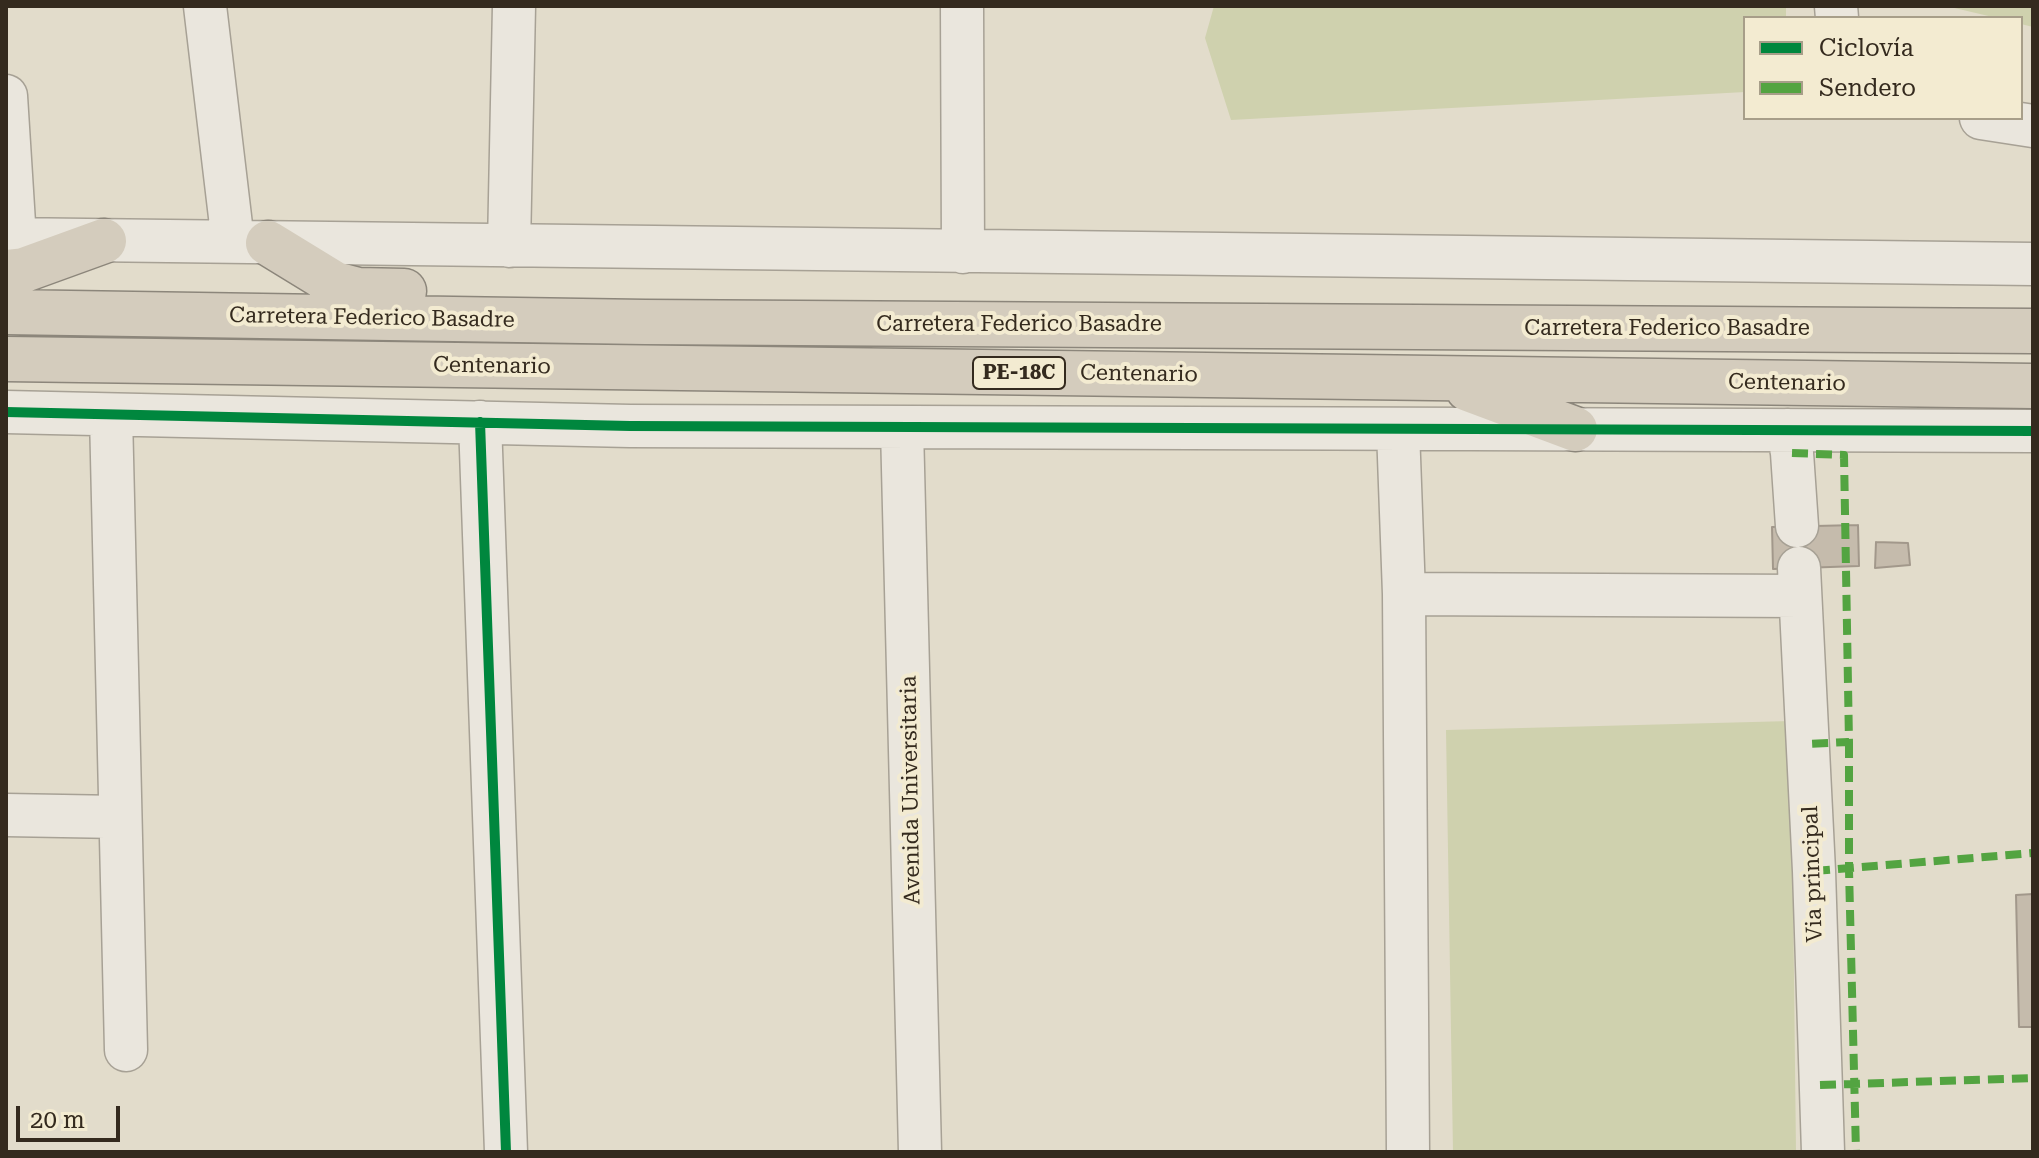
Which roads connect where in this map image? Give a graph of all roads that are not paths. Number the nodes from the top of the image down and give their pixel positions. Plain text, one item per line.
1 (205, 6) edge
2 (514, 6) edge
3 (962, 6) edge
4 (6, 96) edge
5 (1994, 120) edge
6 (2033, 126) edge
7 (104, 241) joint
8 (250, 243) junction
9 (509, 246) junction
10 (9, 250) edge
11 (963, 252) junction
12 (2033, 264) edge
13 (6, 312) edge
14 (645, 322) junction
15 (2033, 331) edge
16 (6, 359) edge
17 (1440, 378) junction
18 (2033, 386) edge
19 (6, 412) edge
20 (111, 415) junction
21 (480, 422) junction
22 (902, 428) junction
23 (1575, 429) junction
24 (1398, 430) junction
25 (1788, 430) junction
26 (2033, 431) edge
27 (1797, 526) dead end
28 (1404, 594) junction
29 (6, 815) edge
30 (119, 817) junction
31 (126, 1050) dead end
32 (506, 1152) edge
33 (920, 1152) edge
34 (1408, 1152) edge
35 (1823, 1152) edge

1 - 8 street
2 - 9 street
3 - 11 street
4 - 10 street
5 - 6 street
7 - 8 street
7 - 10 highway
8 - 9 street
8 - 14 highway
9 - 11 street
11 - 12 street
13 - 14 highway, Carretera Federico Basadre / PE-18C
14 - 15 highway, Carretera Federico Basadre / PE-18C
16 - 17 highway, Centenario / PE-18C
17 - 18 highway, Centenario / PE-18C
17 - 23 highway
19 - 20 street
20 - 21 street
20 - 30 street
21 - 22 street
21 - 32 street
22 - 24 street
22 - 33 street, Avenida Universitaria
23 - 24 street
23 - 25 street
24 - 28 street
25 - 26 street
25 - 27 street
28 - 34 street
28 - 35 street, Via principal
29 - 30 street
30 - 31 street

